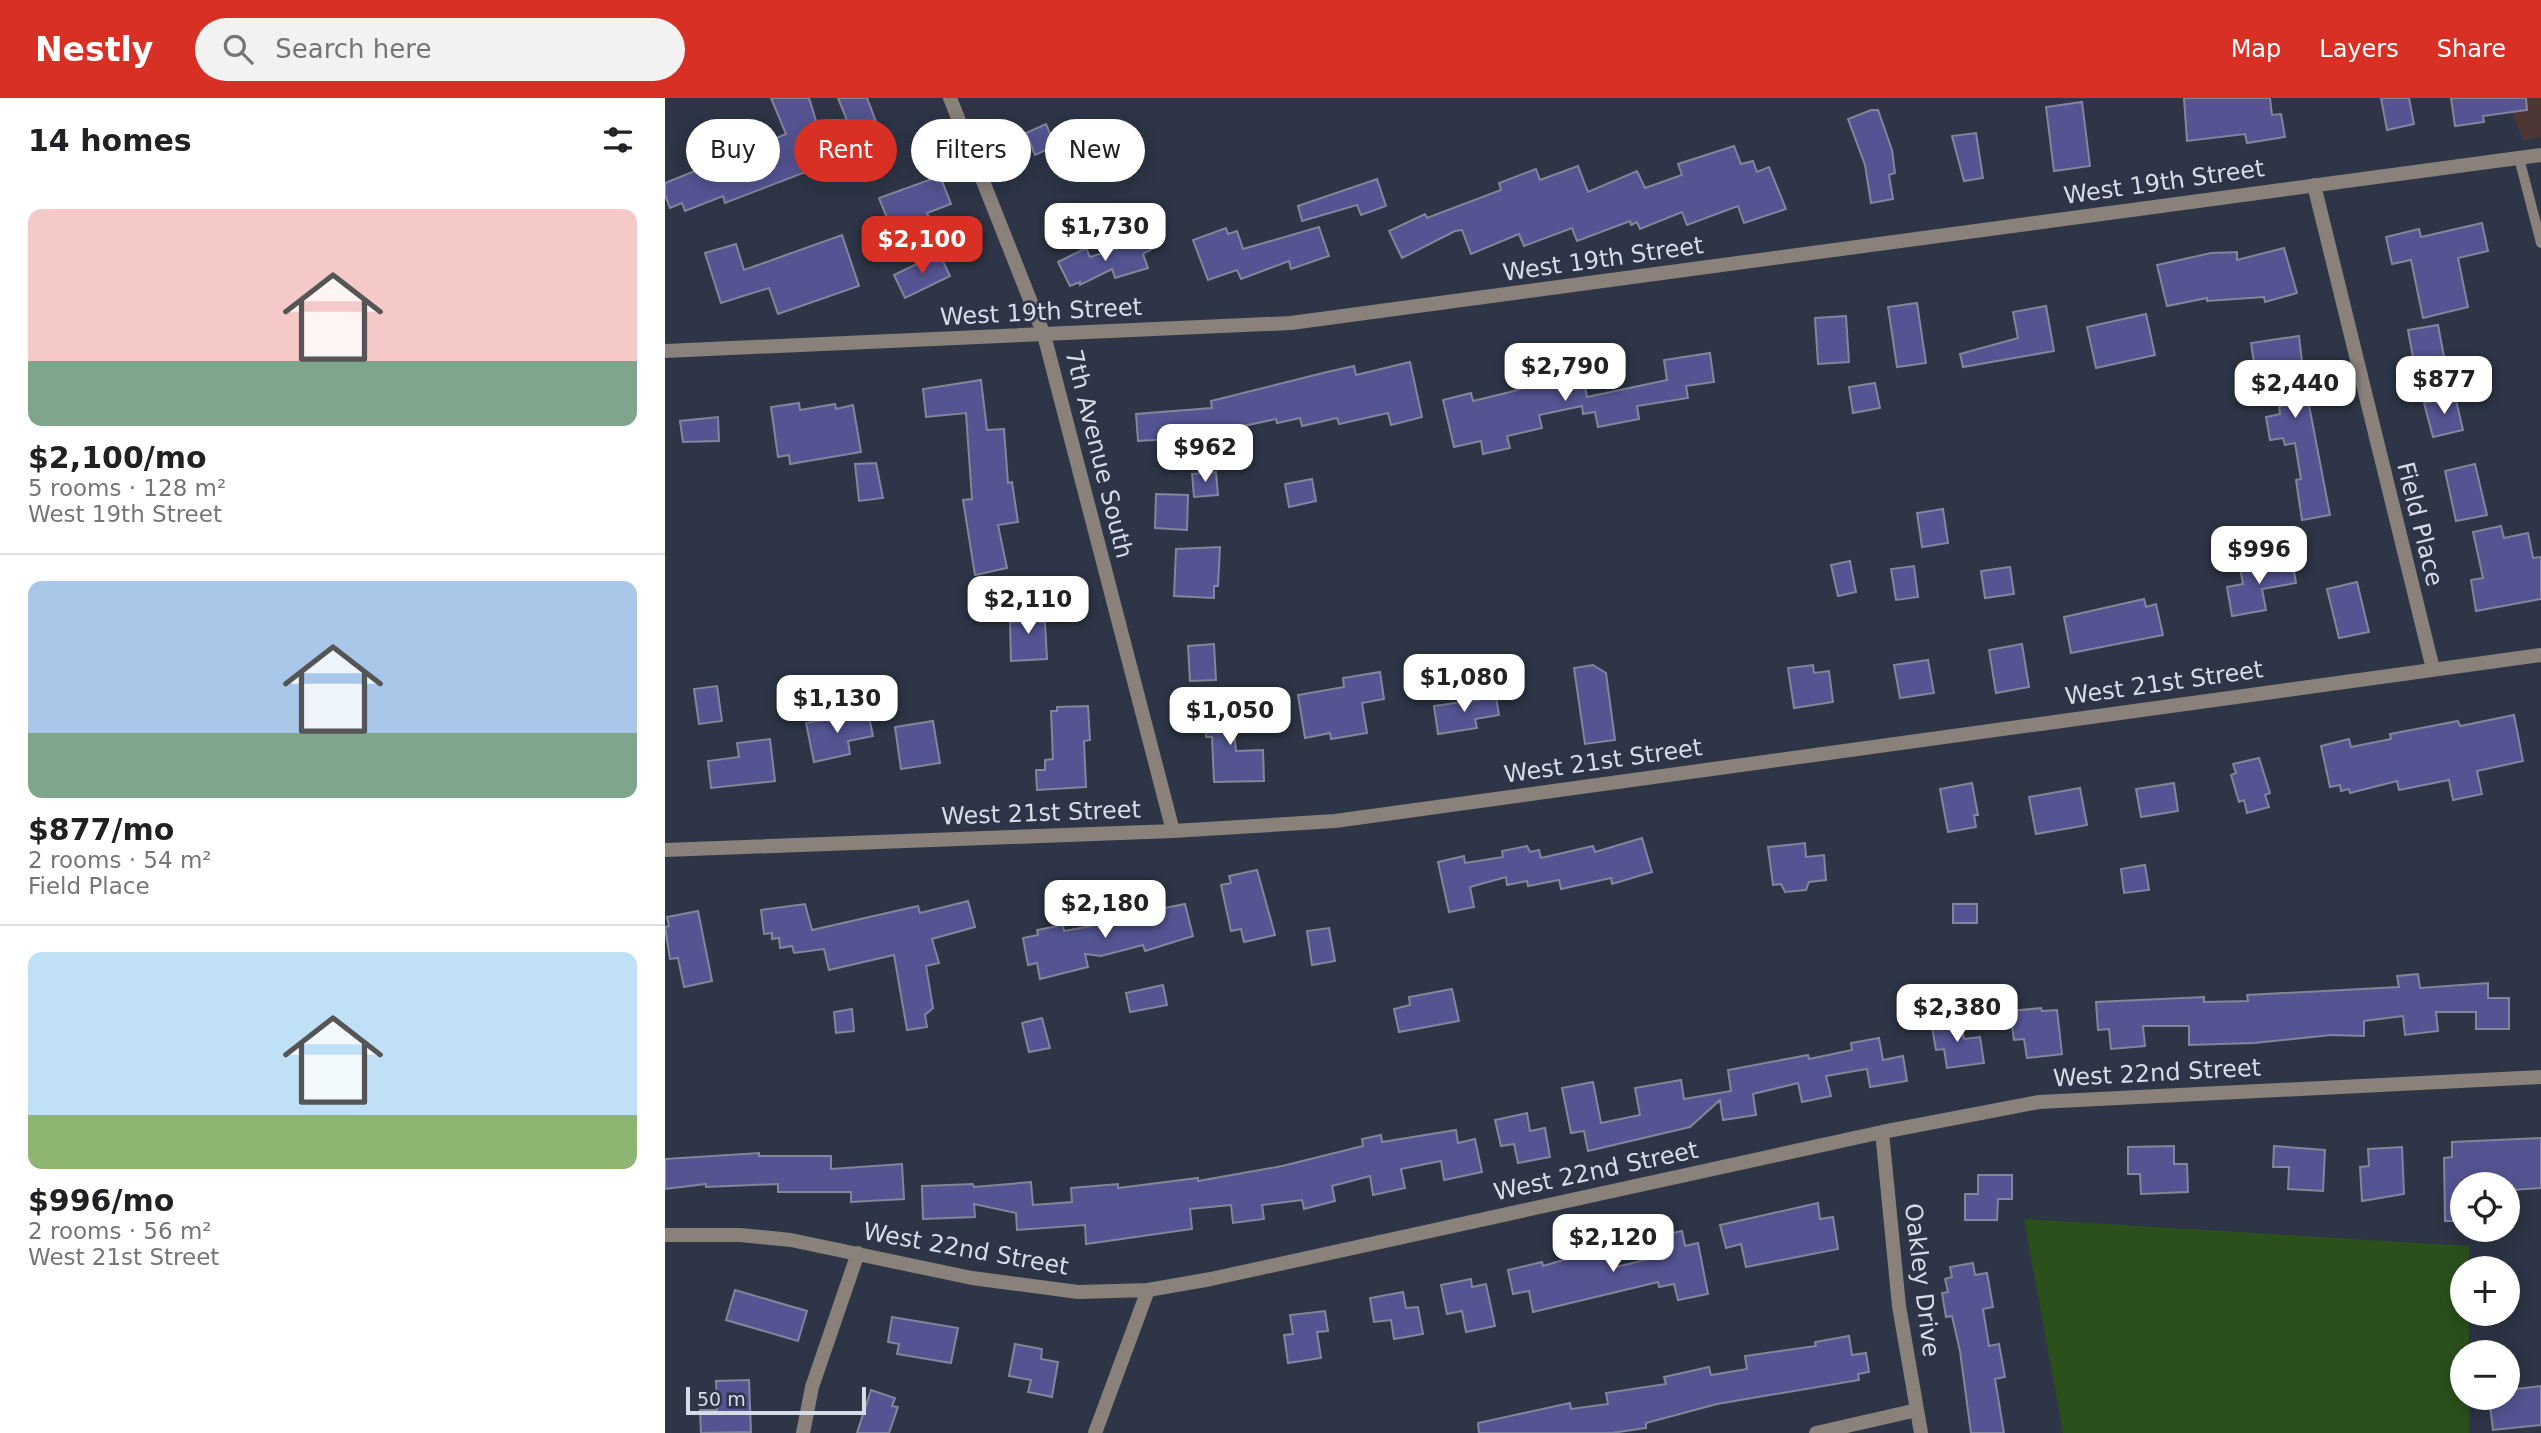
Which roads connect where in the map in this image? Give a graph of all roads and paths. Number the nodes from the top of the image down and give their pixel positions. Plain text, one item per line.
1 (950, 98) edge
2 (2541, 155) edge
3 (2519, 158) junction
4 (2314, 185) junction
5 (2541, 243) edge
6 (1044, 335) junction
7 (665, 351) edge
8 (2541, 655) edge
9 (2433, 669) junction
10 (1173, 831) junction
11 (665, 850) edge
12 (2541, 1077) edge
13 (1882, 1132) junction
14 (665, 1235) edge
15 (858, 1253) junction
16 (1148, 1290) junction
17 (1917, 1410) junction
18 (803, 1433) edge
19 (1095, 1433) edge
20 (1817, 1433) edge
21 (1921, 1433) edge

1 - 6 street, 7th Avenue South
2 - 3 street, West 19th Street
3 - 4 street, West 19th Street
3 - 5 lane
4 - 6 street, West 19th Street
4 - 9 street, Field Place
6 - 7 street, West 19th Street
6 - 10 street, 7th Avenue South
8 - 9 street, West 21st Street
9 - 10 street, West 21st Street
10 - 11 street, West 21st Street
12 - 13 street, West 22nd Street
13 - 16 street, West 22nd Street
13 - 17 street, Oakley Drive
14 - 15 street, West 22nd Street
15 - 16 street, West 22nd Street
15 - 18 street
16 - 19 street
17 - 20 street
17 - 21 street, Oakley Drive

